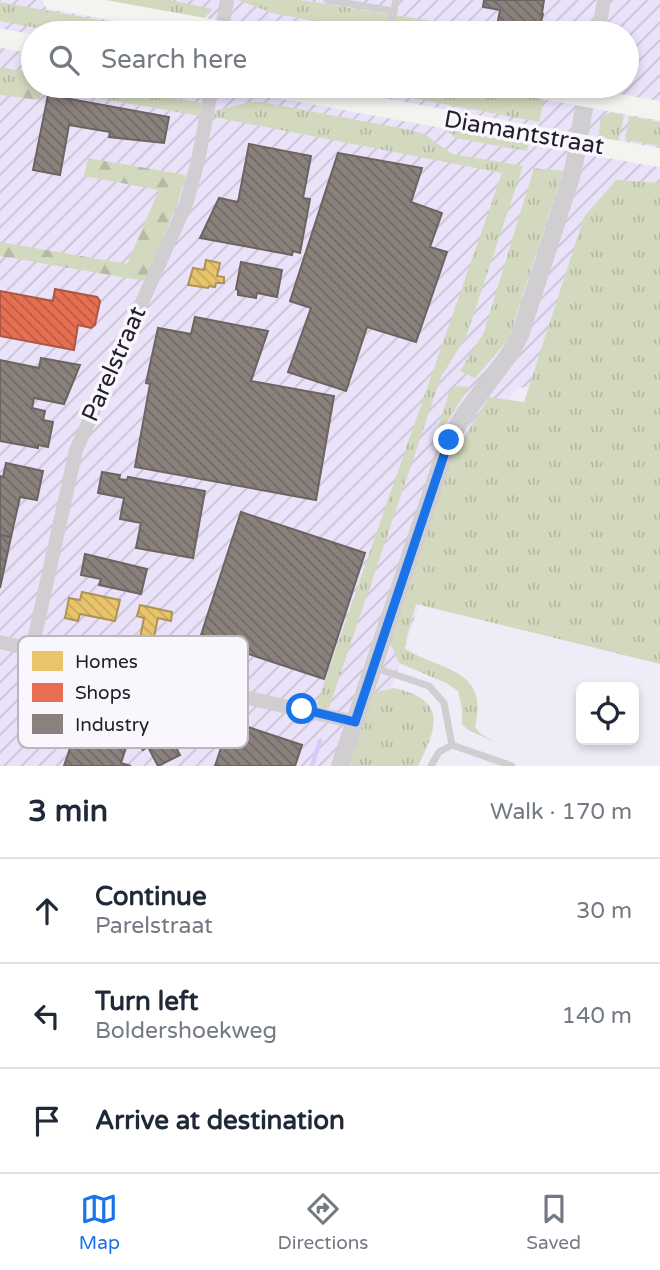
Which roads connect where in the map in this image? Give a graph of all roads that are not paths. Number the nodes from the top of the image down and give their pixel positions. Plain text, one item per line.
1 (52, 0) edge
2 (227, 0) edge
3 (327, 0) edge
4 (396, 0) edge
5 (604, 0) edge
6 (394, 11) junction
7 (166, 21) edge
8 (226, 21) edge
9 (392, 21) edge
10 (600, 21) edge
11 (0, 38) edge
12 (21, 42) edge
13 (210, 98) edge
14 (331, 98) edge
15 (586, 98) edge
16 (610, 98) edge
17 (660, 111) edge
18 (578, 142) junction
19 (660, 158) edge
20 (35, 636) edge
21 (0, 642) edge
22 (18, 646) edge
23 (373, 667) junction
24 (248, 698) edge
25 (355, 722) junction
26 (452, 745) junction
27 (340, 766) edge
28 (431, 766) edge
29 (512, 766) edge

1 - 7 main road
2 - 8 street
3 - 6 lane
4 - 6 lane
5 - 10 street
6 - 9 lane
11 - 12 main road
13 - 20 street, Parelstraat
14 - 18 main road, Diamantstraat
15 - 18 street
16 - 17 main road, Diamantstraat
18 - 19 main road, Diamantstraat
18 - 23 street
21 - 22 street
23 - 25 street
23 - 26 lane
24 - 25 street
25 - 27 street
26 - 28 lane
26 - 29 lane

